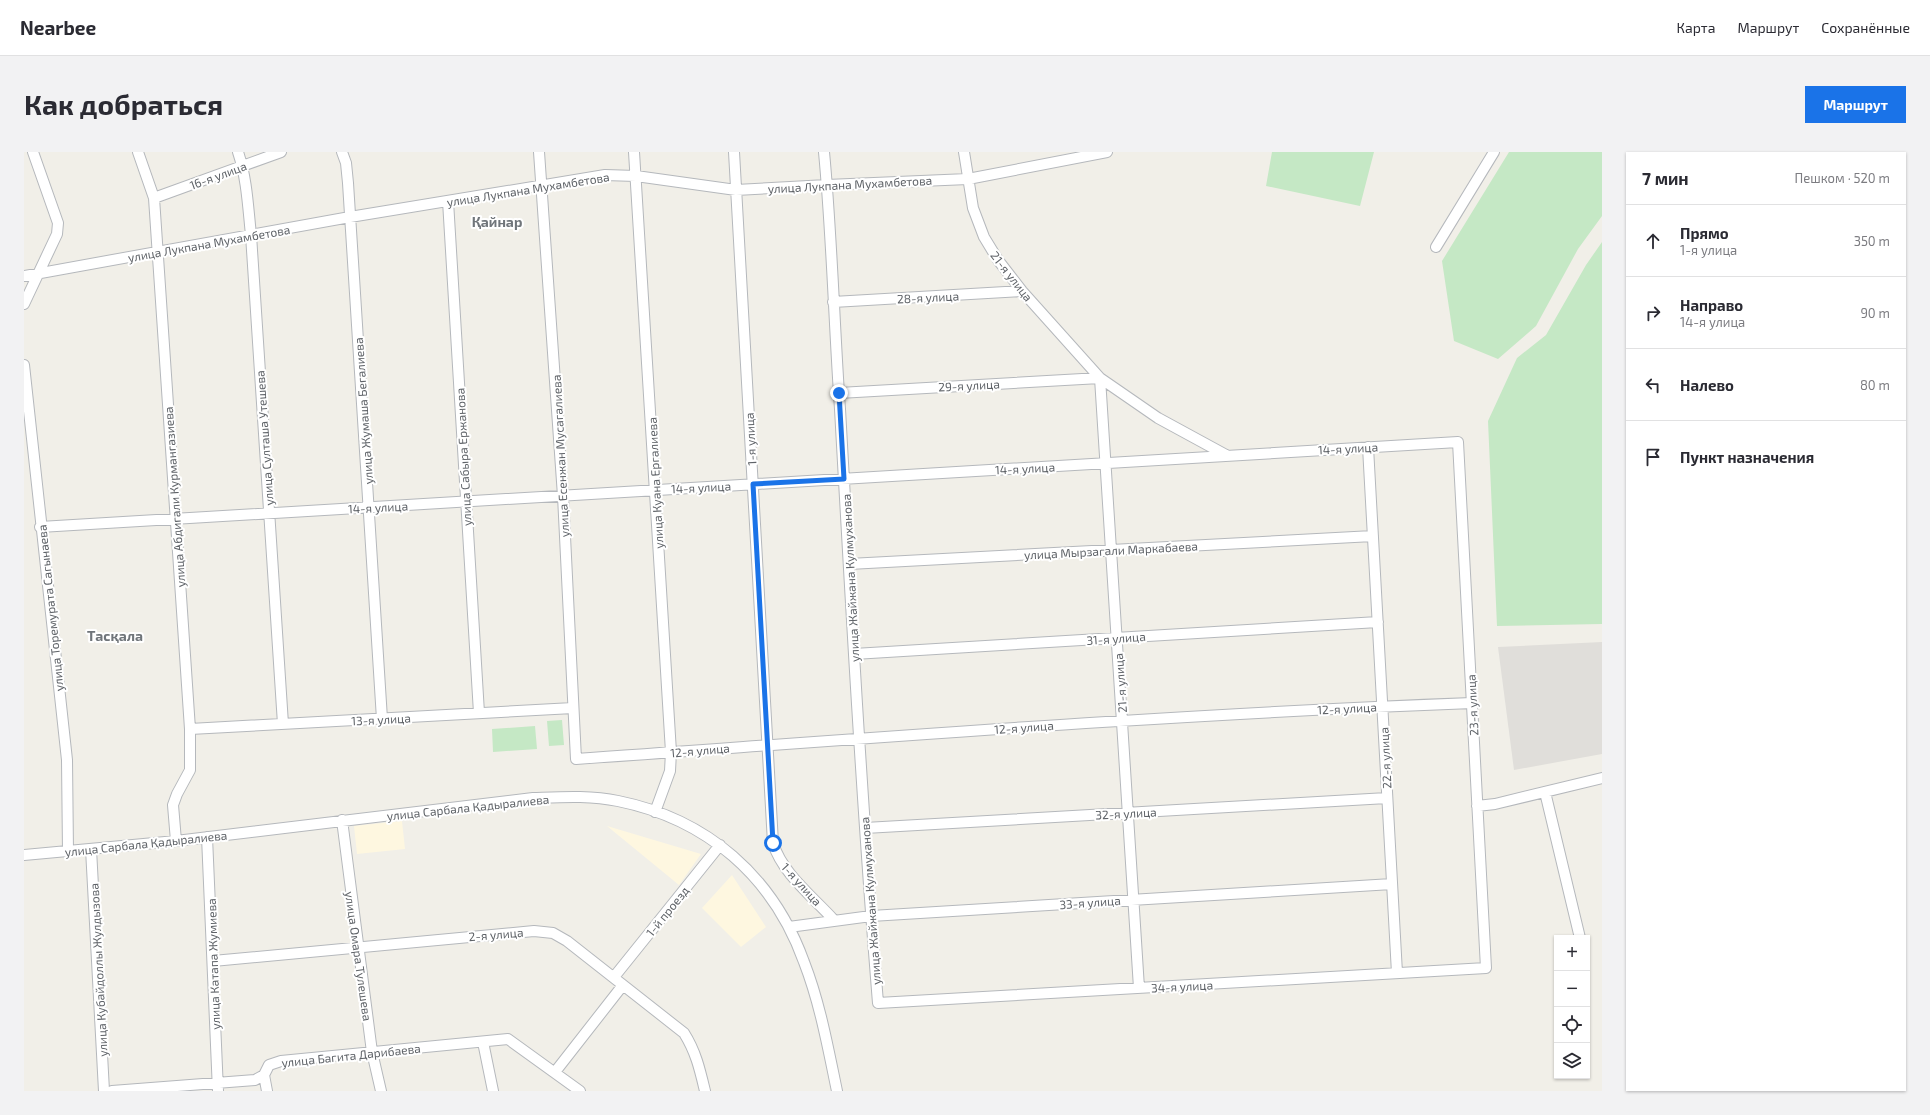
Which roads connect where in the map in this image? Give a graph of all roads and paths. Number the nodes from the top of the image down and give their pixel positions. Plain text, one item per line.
1 (33, 152) edge
2 (138, 152) edge
3 (238, 152) edge
4 (281, 152) edge
5 (342, 152) edge
6 (539, 152) edge
7 (634, 152) edge
8 (734, 152) edge
9 (824, 152) edge
10 (964, 152) edge
11 (1107, 152) edge
12 (1494, 152) edge
13 (243, 166) junction
14 (636, 176) junction
15 (968, 178) junction
16 (542, 184) junction
17 (827, 186) junction
18 (736, 190) junction
19 (154, 198) junction
20 (448, 201) junction
21 (350, 217) junction
22 (251, 235) junction
23 (1436, 247) dead end
24 (158, 252) junction
25 (37, 274) junction
26 (24, 276) edge
27 (1022, 291) junction
28 (833, 302) junction
29 (24, 304) edge
30 (24, 365) edge
31 (1100, 378) junction
32 (839, 393) junction
33 (1458, 442) joint
34 (1368, 447) junction
35 (1228, 456) junction
36 (1106, 463) junction
37 (844, 479) junction
38 (753, 484) junction
39 (655, 490) junction
40 (563, 496) junction
41 (466, 501) junction
42 (369, 507) junction
43 (269, 513) junction
44 (176, 519) junction
45 (40, 527) junction
46 (1373, 536) junction
47 (1111, 550) junction
48 (849, 564) junction
49 (1378, 622) junction
50 (1117, 638) junction
51 (854, 654) junction
52 (1472, 703) junction
53 (1382, 706) junction
54 (573, 708) junction
55 (479, 713) junction
56 (382, 719) junction
57 (1122, 720) junction
58 (283, 724) junction
59 (190, 730) junction
60 (860, 738) junction
61 (767, 744) junction
62 (671, 752) junction
63 (576, 759) joint
64 (1602, 778) edge
65 (1545, 792) junction
66 (1387, 798) junction
67 (1477, 806) junction
68 (655, 812) junction
69 (1128, 812) junction
70 (342, 820) junction
71 (865, 828) junction
72 (207, 837) junction
73 (176, 841) junction
74 (720, 845) junction
75 (92, 850) junction
76 (68, 852) junction
77 (24, 855) edge
78 (1392, 884) junction
79 (1133, 899) junction
80 (871, 916) junction
81 (833, 919) junction
82 (789, 926) junction
83 (1579, 935) edge
84 (357, 947) junction
85 (213, 961) junction
86 (1486, 968) joint
87 (1397, 973) junction
88 (614, 977) junction
89 (623, 985) junction
90 (1139, 988) junction
91 (878, 1003) joint
92 (483, 1042) junction
93 (372, 1052) junction
94 (554, 1072) junction
95 (264, 1075) junction
96 (218, 1088) edge
97 (104, 1091) edge
98 (112, 1091) edge
99 (267, 1091) edge
100 (381, 1091) edge
101 (493, 1091) edge
102 (580, 1091) edge
103 (705, 1091) edge
104 (837, 1091) edge

1 - 25 street
2 - 19 street, улица Абдигали Курмангазиева
3 - 13 street, улица Султаша Утешева
4 - 13 street, 16-я улица
5 - 21 street, улица Жумаша Бегалиева
6 - 16 street, улица Есенжан Мусагалиева
7 - 14 street, улица Куана Ергалиева
8 - 18 street, 1-я улица
9 - 17 street, улица Жайжана Кулмуханова
10 - 15 street, 21-я улица
11 - 15 street, улица Лукпана Мухамбетова
12 - 23 street
13 - 19 street, 16-я улица
13 - 22 street, улица Султаша Утешева
14 - 16 street, улица Лукпана Мухамбетова
14 - 18 street, улица Лукпана Мухамбетова
14 - 39 street, улица Куана Ергалиева
15 - 17 street, улица Лукпана Мухамбетова
15 - 27 street, 21-я улица
16 - 20 street, улица Лукпана Мухамбетова
16 - 40 street, улица Есенжан Мусагалиева
17 - 18 street, улица Лукпана Мухамбетова
17 - 28 street, улица Жайжана Кулмуханова
18 - 38 street, 1-я улица
19 - 24 street, улица Абдигали Курмангазиева
20 - 21 street, улица Лукпана Мухамбетова
20 - 41 street, улица Сабыра Ержанова
21 - 22 street, улица Лукпана Мухамбетова
21 - 42 street, улица Жумаша Бегалиева
22 - 24 street, улица Лукпана Мухамбетова
22 - 43 street, улица Султаша Утешева
24 - 25 street, улица Лукпана Мухамбетова
24 - 44 street, улица Абдигали Курмангазиева
25 - 26 street, улица Лукпана Мухамбетова
25 - 29 street
27 - 28 street, 28-я улица
27 - 31 street, 21-я улица
28 - 32 street, улица Жайжана Кулмуханова
30 - 45 street, улица Торемурата Сагынаева
31 - 32 street, 29-я улица
31 - 35 street, 21-я улица
31 - 36 street, 21-я улица
32 - 37 street, улица Жайжана Кулмуханова
33 - 34 street, 14-я улица
33 - 52 street, 23-я улица
34 - 35 street, 14-я улица
34 - 46 street, 22-я улица
35 - 36 street, 14-я улица
36 - 37 street, 14-я улица
36 - 47 street, 21-я улица
37 - 38 street, 14-я улица
37 - 48 street, улица Жайжана Кулмуханова
38 - 39 street, 14-я улица
38 - 61 street, 1-я улица
39 - 40 street, 14-я улица
39 - 62 street, улица Куана Ергалиева
40 - 41 street, 14-я улица
40 - 54 street, улица Есенжан Мусагалиева
41 - 42 street, 14-я улица
41 - 55 street, улица Сабыра Ержанова
42 - 43 street, 14-я улица
42 - 56 street, улица Жумаша Бегалиева
43 - 44 street, 14-я улица
43 - 58 street, улица Султаша Утешева
44 - 45 street, 14-я улица
44 - 59 street, улица Абдигали Курмангазиева
45 - 76 street, улица Торемурата Сагынаева
46 - 47 street, улица Мырзагали Маркабаева
46 - 49 street, 22-я улица
47 - 48 street, улица Мырзагали Маркабаева
47 - 50 street, 21-я улица
48 - 51 street, улица Жайжана Кулмуханова
49 - 50 street, 31-я улица
49 - 53 street, 22-я улица
50 - 51 street, 31-я улица
50 - 57 street, 21-я улица
51 - 60 street, улица Жайжана Кулмуханова
52 - 53 street, 12-я улица
52 - 67 street, 23-я улица
53 - 57 street, 12-я улица
53 - 66 street, 22-я улица
54 - 55 street, 13-я улица
54 - 63 street, улица Есенжан Мусагалиева
55 - 56 street, 13-я улица
56 - 58 street, 13-я улица
57 - 60 street, 12-я улица
57 - 69 street, 21-я улица
58 - 59 street, 13-я улица
59 - 73 street, улица Абдигали Курмангазиева
60 - 61 street, 12-я улица
60 - 71 street, улица Жайжана Кулмуханова
61 - 62 street, 12-я улица
61 - 81 street, 1-я улица
62 - 63 street, 12-я улица
62 - 68 street, улица Куана Ергалиева
64 - 65 street
65 - 67 street
65 - 83 street
66 - 69 street, 32-я улица
66 - 78 street, 22-я улица
67 - 86 street, 23-я улица
68 - 70 street, улица Сарбала Қадыралиева
68 - 74 street, улица Сарбала Қадыралиева
69 - 71 street, 32-я улица
69 - 79 street, 21-я улица
70 - 72 street, улица Сарбала Қадыралиева
70 - 84 street, улица Омара Тулешева
71 - 80 street, улица Жайжана Кулмуханова
72 - 73 street, улица Сарбала Қадыралиева
72 - 85 street, улица Катапа Жумиева
73 - 75 street, улица Сарбала Қадыралиева
74 - 82 street, улица Сарбала Қадыралиева
74 - 88 street, 1-й проезд
75 - 76 street, улица Сарбала Қадыралиева
75 - 97 street, улица Кубайдоллы Жулдызова
76 - 77 street, улица Сарбала Қадыралиева
78 - 79 street, 33-я улица
78 - 87 street, 22-я улица
79 - 80 street, 33-я улица
79 - 90 street, 21-я улица
80 - 81 street, 33-я улица
80 - 91 street, улица Жайжана Кулмуханова
81 - 82 street, 33-я улица
82 - 104 street, улица Сарбала Қадыралиева
84 - 85 street, 2-я улица
84 - 88 street, 2-я улица
84 - 93 street, улица Омара Тулешева
85 - 96 street, улица Катапа Жумиева
86 - 87 street, 34-я улица
87 - 90 street, 34-я улица
88 - 89 street, 2-я улица
89 - 94 street
89 - 103 street, 2-я улица
90 - 91 street, 34-я улица
92 - 93 street, улица Багита Дарибаева
92 - 94 street, улица Багита Дарибаева
92 - 101 street
93 - 95 street, улица Багита Дарибаева
93 - 100 street, улица Омара Тулешева
94 - 102 street, улица Багита Дарибаева
95 - 96 street, улица Багита Дарибаева
95 - 99 street
96 - 98 street, улица Багита Дарибаева

